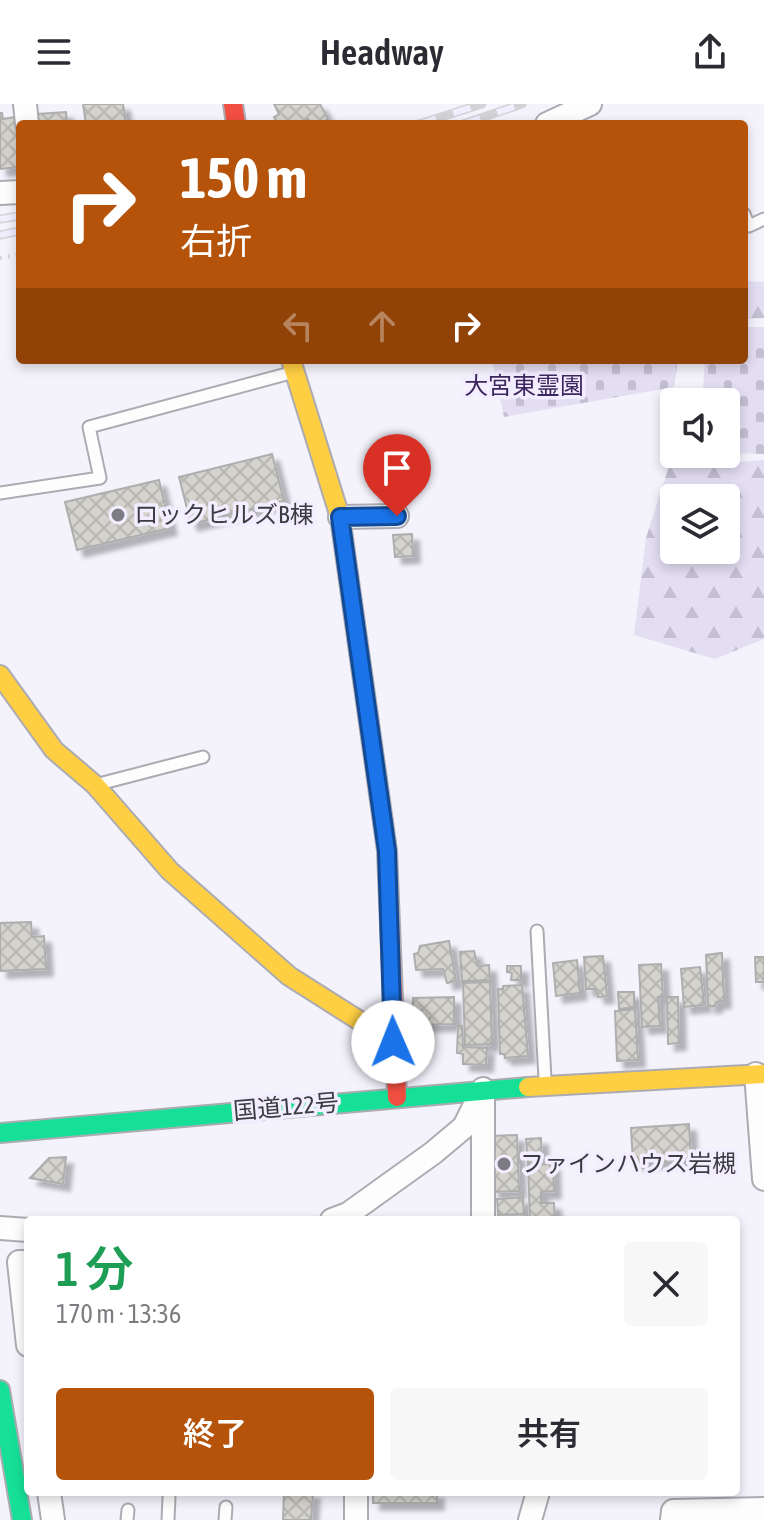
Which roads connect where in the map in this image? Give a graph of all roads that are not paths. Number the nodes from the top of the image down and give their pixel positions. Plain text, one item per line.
1 (590, 104) edge
2 (556, 120) edge
3 (293, 366) edge
4 (0, 493) edge
5 (397, 516) dead end
6 (340, 517) junction
7 (0, 675) edge
8 (203, 757) dead end
9 (95, 785) junction
10 (537, 931) dead end
11 (393, 1042) junction
12 (760, 1074) edge
13 (545, 1086) junction
14 (483, 1089) junction
15 (397, 1097) junction
16 (0, 1133) edge
17 (764, 1179) edge
18 (346, 1216) edge
19 (483, 1216) edge
20 (0, 1228) edge
21 (24, 1230) edge
22 (24, 1262) edge
23 (24, 1308) edge
24 (0, 1390) edge
25 (50, 1496) edge
26 (356, 1496) edge
27 (537, 1496) edge
28 (169, 1497) dead end
29 (226, 1507) dead end
30 (673, 1508) edge
31 (764, 1509) edge
32 (22, 1520) edge
33 (53, 1520) edge
34 (168, 1520) edge
35 (225, 1520) edge
36 (356, 1520) edge
37 (530, 1520) edge

1 - 2 street
3 - 4 lane
3 - 6 main road
5 - 6 street
6 - 11 main road
7 - 9 main road
8 - 9 lane
9 - 11 main road
10 - 13 lane
11 - 15 main road
12 - 13 main road, 国道122号
12 - 17 street
13 - 14 main road, 国道122号
14 - 15 main road, 国道122号
14 - 18 street
14 - 19 street
15 - 16 main road, 国道122号
20 - 21 street
22 - 23 street
24 - 32 main road
25 - 33 street
26 - 36 street
27 - 37 street
28 - 34 lane
29 - 35 lane
30 - 31 street

